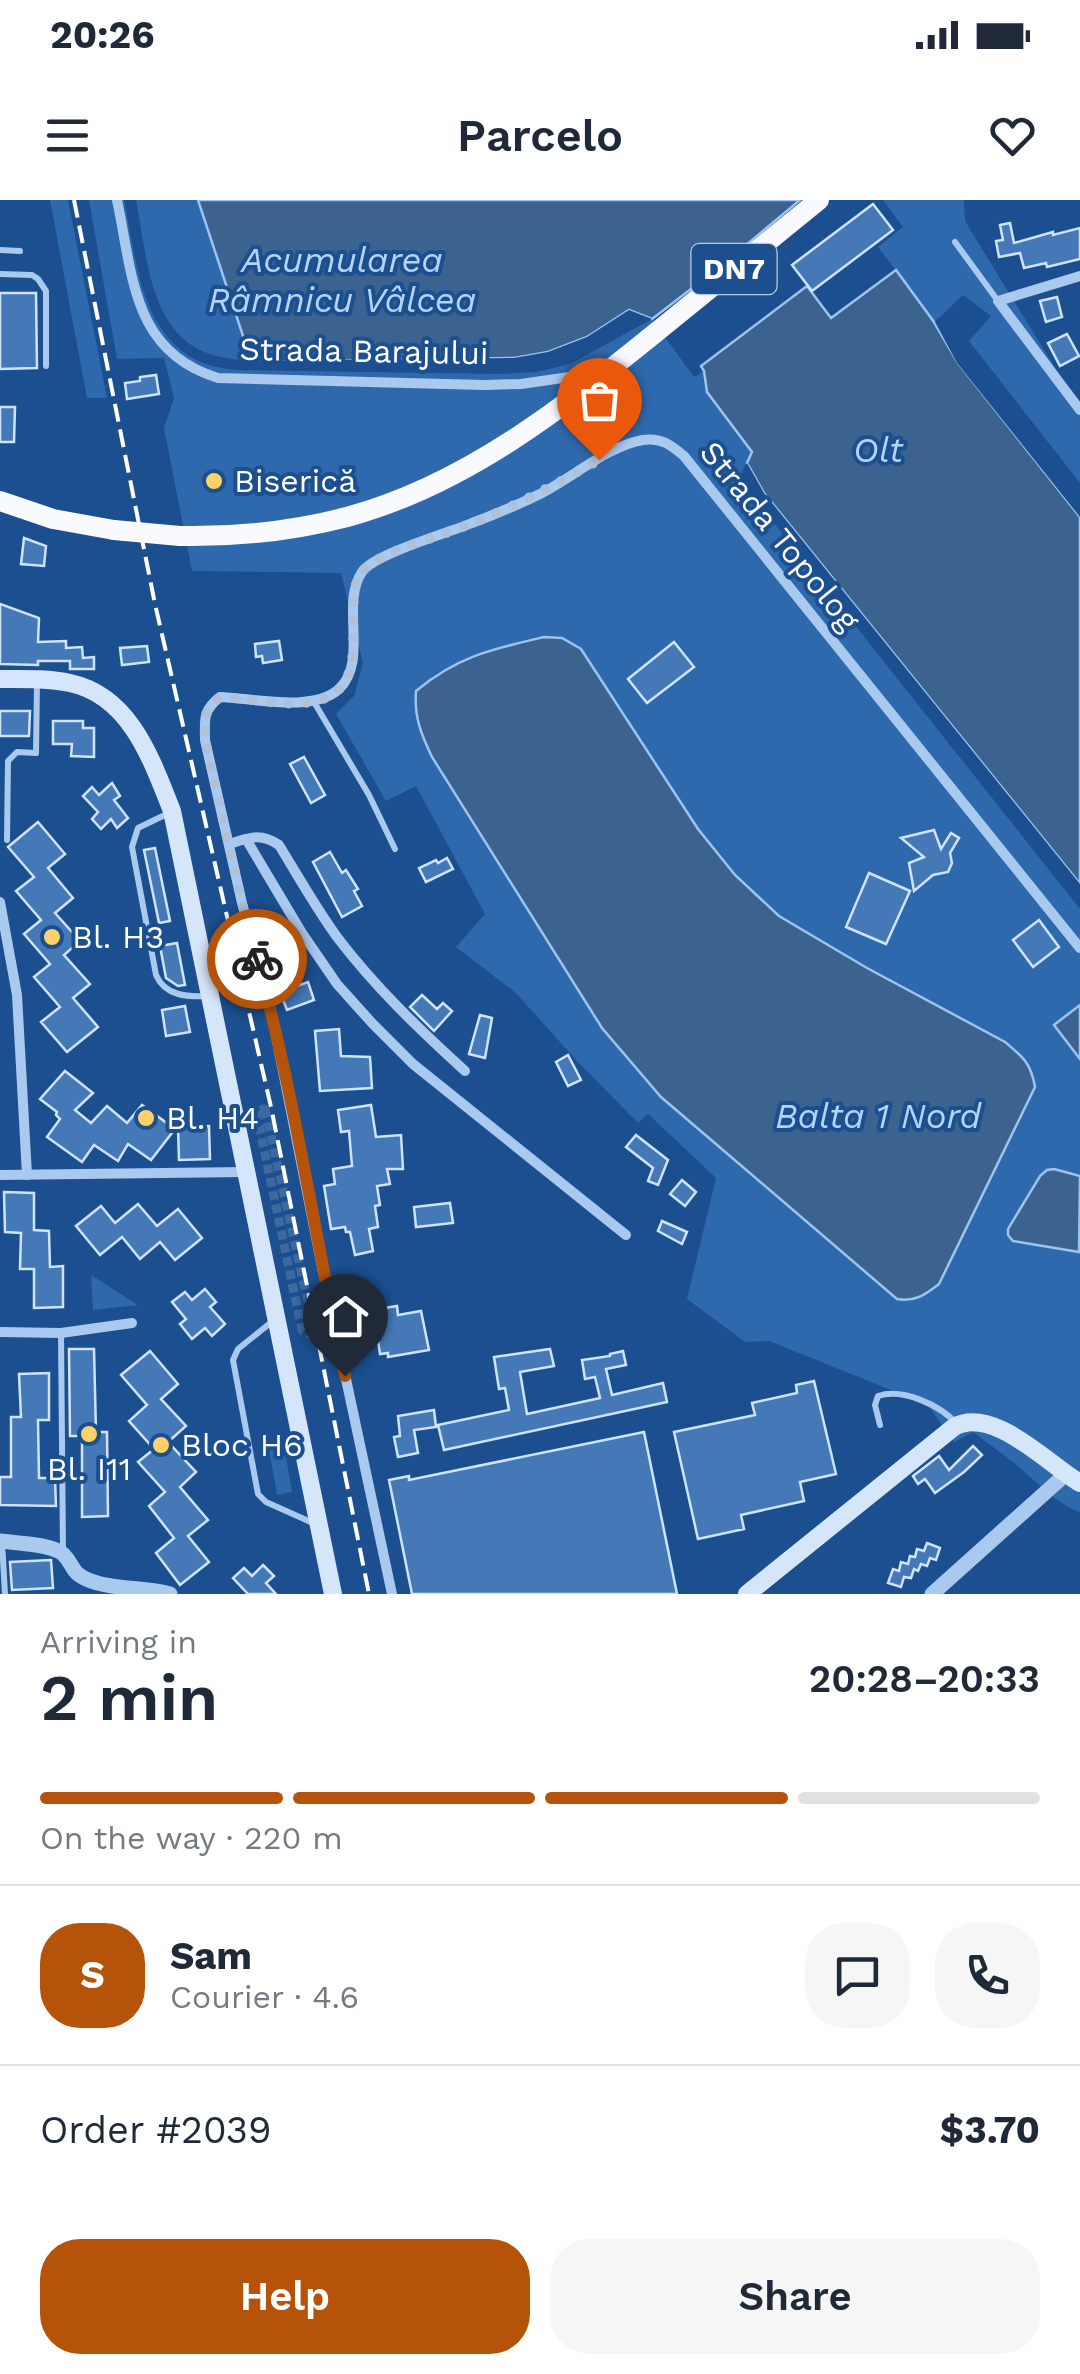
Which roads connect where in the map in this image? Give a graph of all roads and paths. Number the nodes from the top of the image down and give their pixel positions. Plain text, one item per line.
1 (118, 200) edge
2 (819, 200) edge
3 (955, 242) dead end
4 (0, 250) edge
5 (20, 251) dead end
6 (0, 274) edge
7 (1080, 276) edge
8 (998, 301) junction
9 (46, 366) dead end
10 (608, 371) junction
11 (1080, 410) edge
12 (0, 501) edge
13 (0, 679) edge
14 (38, 680) junction
15 (314, 702) junction
16 (172, 811) junction
17 (246, 839) junction
18 (7, 840) dead end
19 (229, 844) junction
20 (395, 849) dead end
21 (0, 902) edge
22 (1080, 948) edge
23 (208, 996) junction
24 (465, 1071) dead end
25 (245, 1172) junction
26 (0, 1175) edge
27 (27, 1175) junction
28 (626, 1235) dead end
29 (276, 1318) junction
30 (132, 1323) dead end
31 (0, 1332) edge
32 (61, 1333) junction
33 (880, 1425) dead end
34 (956, 1426) junction
35 (1073, 1478) edge
36 (318, 1526) junction
37 (1, 1542) edge
38 (63, 1554) junction
39 (4, 1594) edge
40 (170, 1594) edge
41 (333, 1594) edge
42 (392, 1594) edge
43 (748, 1594) edge
44 (932, 1594) edge

1 - 10 street, Strada Barajului
2 - 10 highway, Strada Barajului / DN7
3 - 8 lane
4 - 5 lane
6 - 9 lane
7 - 8 street
8 - 11 street
10 - 12 highway, Strada Barajului / DN7, bridge
13 - 14 main road
14 - 16 main road
14 - 18 lane
15 - 19 street
15 - 20 lane
15 - 22 street, Strada Topolog
16 - 23 main road
16 - 23 lane
17 - 19 street
17 - 24 street
17 - 28 street
19 - 42 street
21 - 27 street
23 - 25 main road
25 - 27 street
25 - 29 main road
26 - 27 street
29 - 36 main road
29 - 36 lane
30 - 32 street
31 - 32 street
32 - 38 lane
33 - 34 lane
34 - 35 main road
34 - 43 main road
35 - 44 street
36 - 41 main road
37 - 38 street
37 - 39 lane
38 - 40 street

